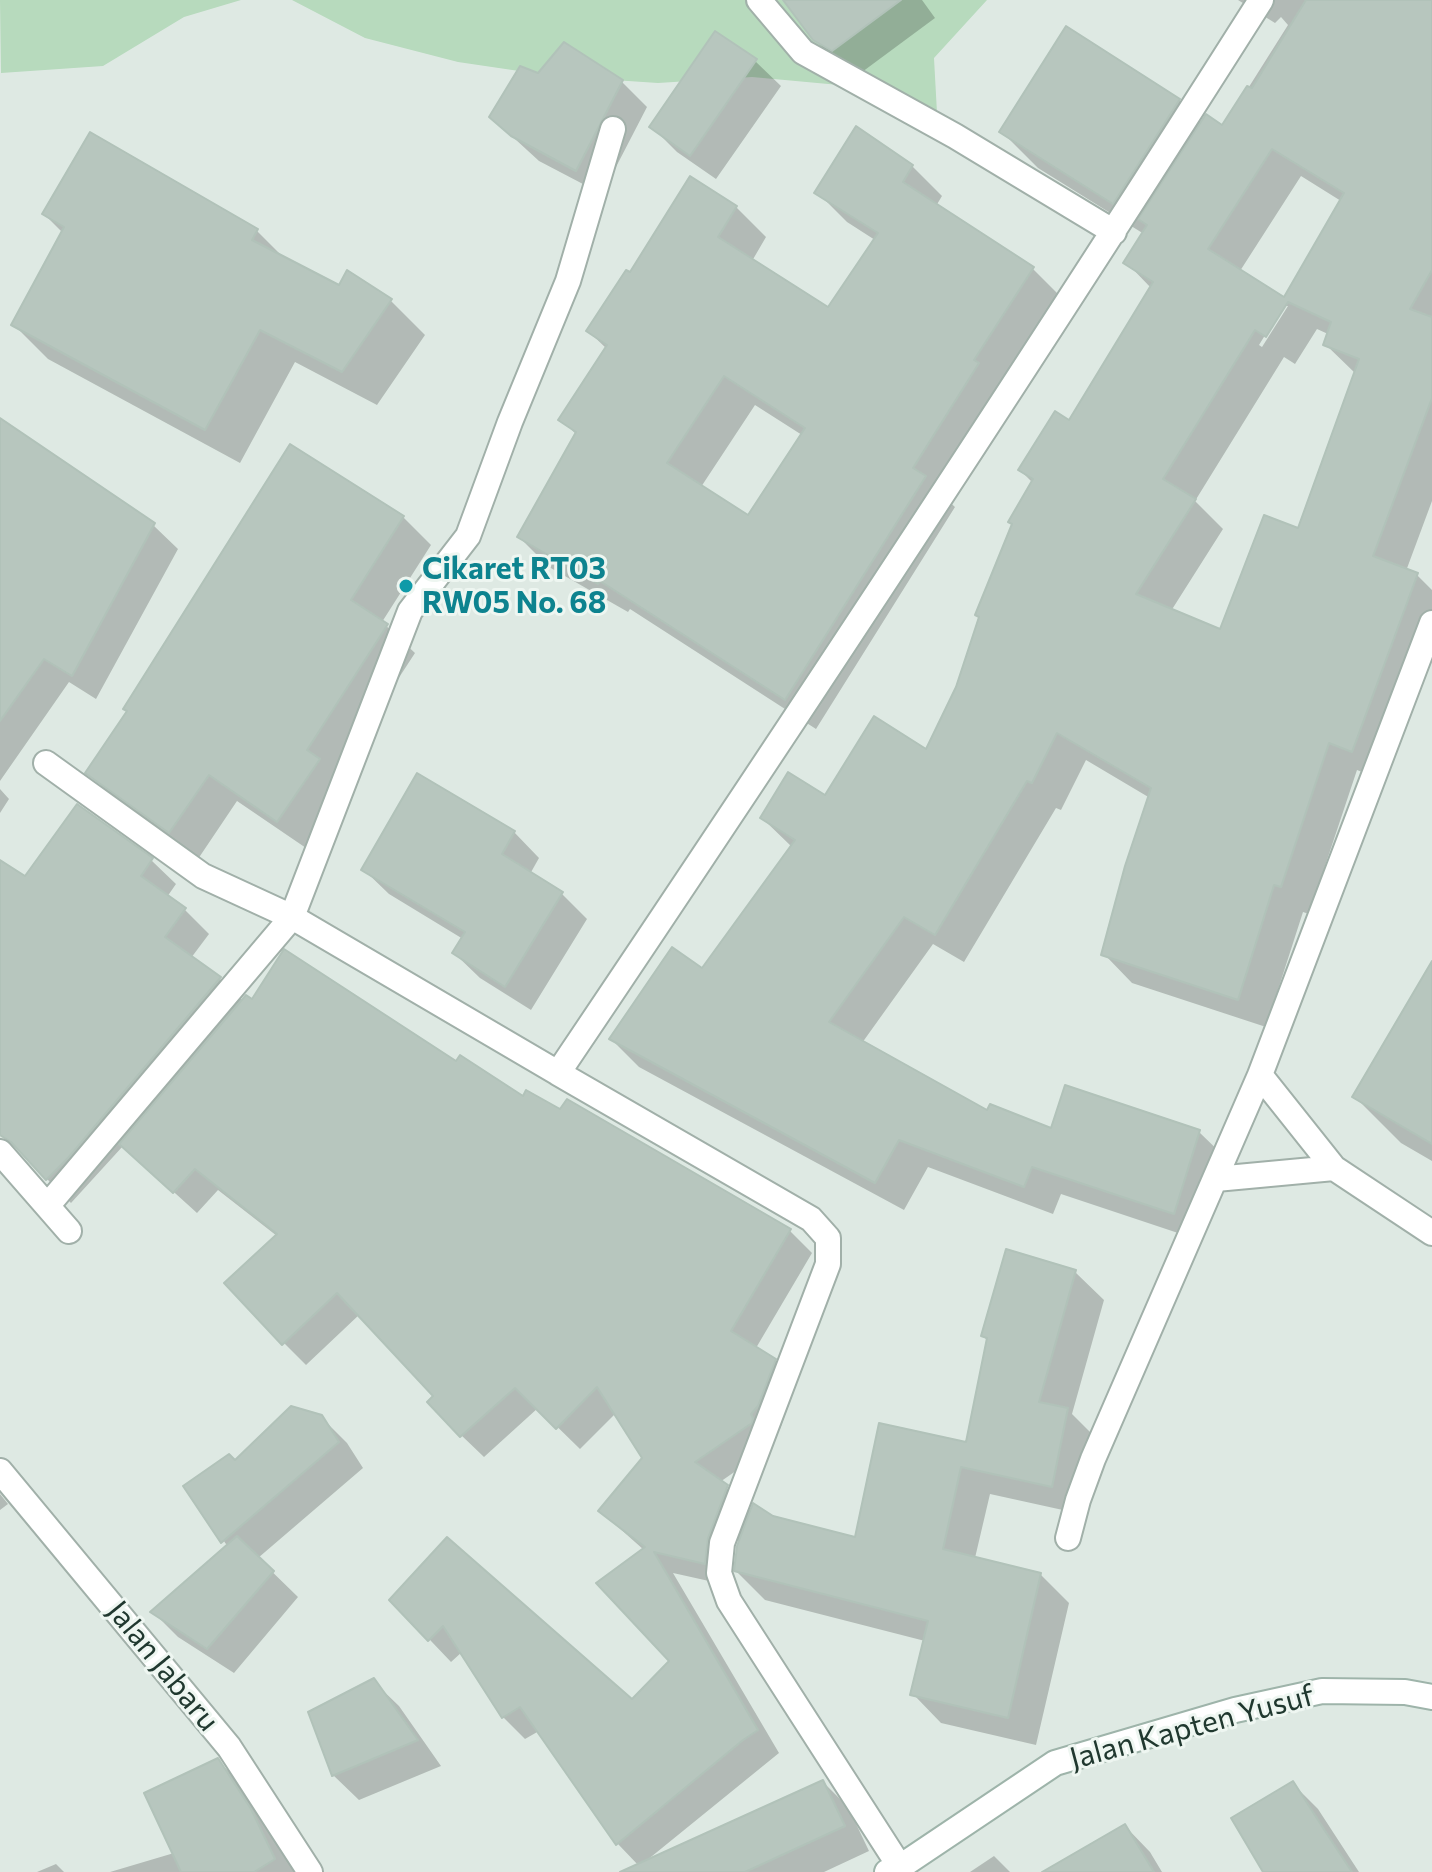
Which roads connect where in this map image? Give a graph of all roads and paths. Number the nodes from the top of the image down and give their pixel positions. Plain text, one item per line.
1 (759, 0) edge
2 (1261, 0) edge
3 (613, 129) dead end
4 (1114, 232) junction
5 (1432, 623) edge
6 (46, 763) dead end
7 (292, 917) junction
8 (558, 1073) junction
9 (1260, 1075) junction
10 (0, 1152) edge
11 (1334, 1168) junction
12 (1216, 1179) junction
13 (48, 1205) junction
14 (69, 1231) dead end
15 (1432, 1233) edge
16 (0, 1471) edge
17 (1068, 1538) dead end
18 (1432, 1697) edge
19 (894, 1870) edge
20 (310, 1872) edge

1 - 4 street
2 - 4 street
3 - 7 street
4 - 8 street
5 - 9 street
6 - 7 street
7 - 8 street
7 - 13 street
8 - 19 street
9 - 11 street
9 - 12 street
10 - 13 street
11 - 12 street
11 - 15 street
12 - 17 street
13 - 14 street
16 - 20 street, Jalan Jabaru
18 - 19 street, Jalan Kapten Yusuf

